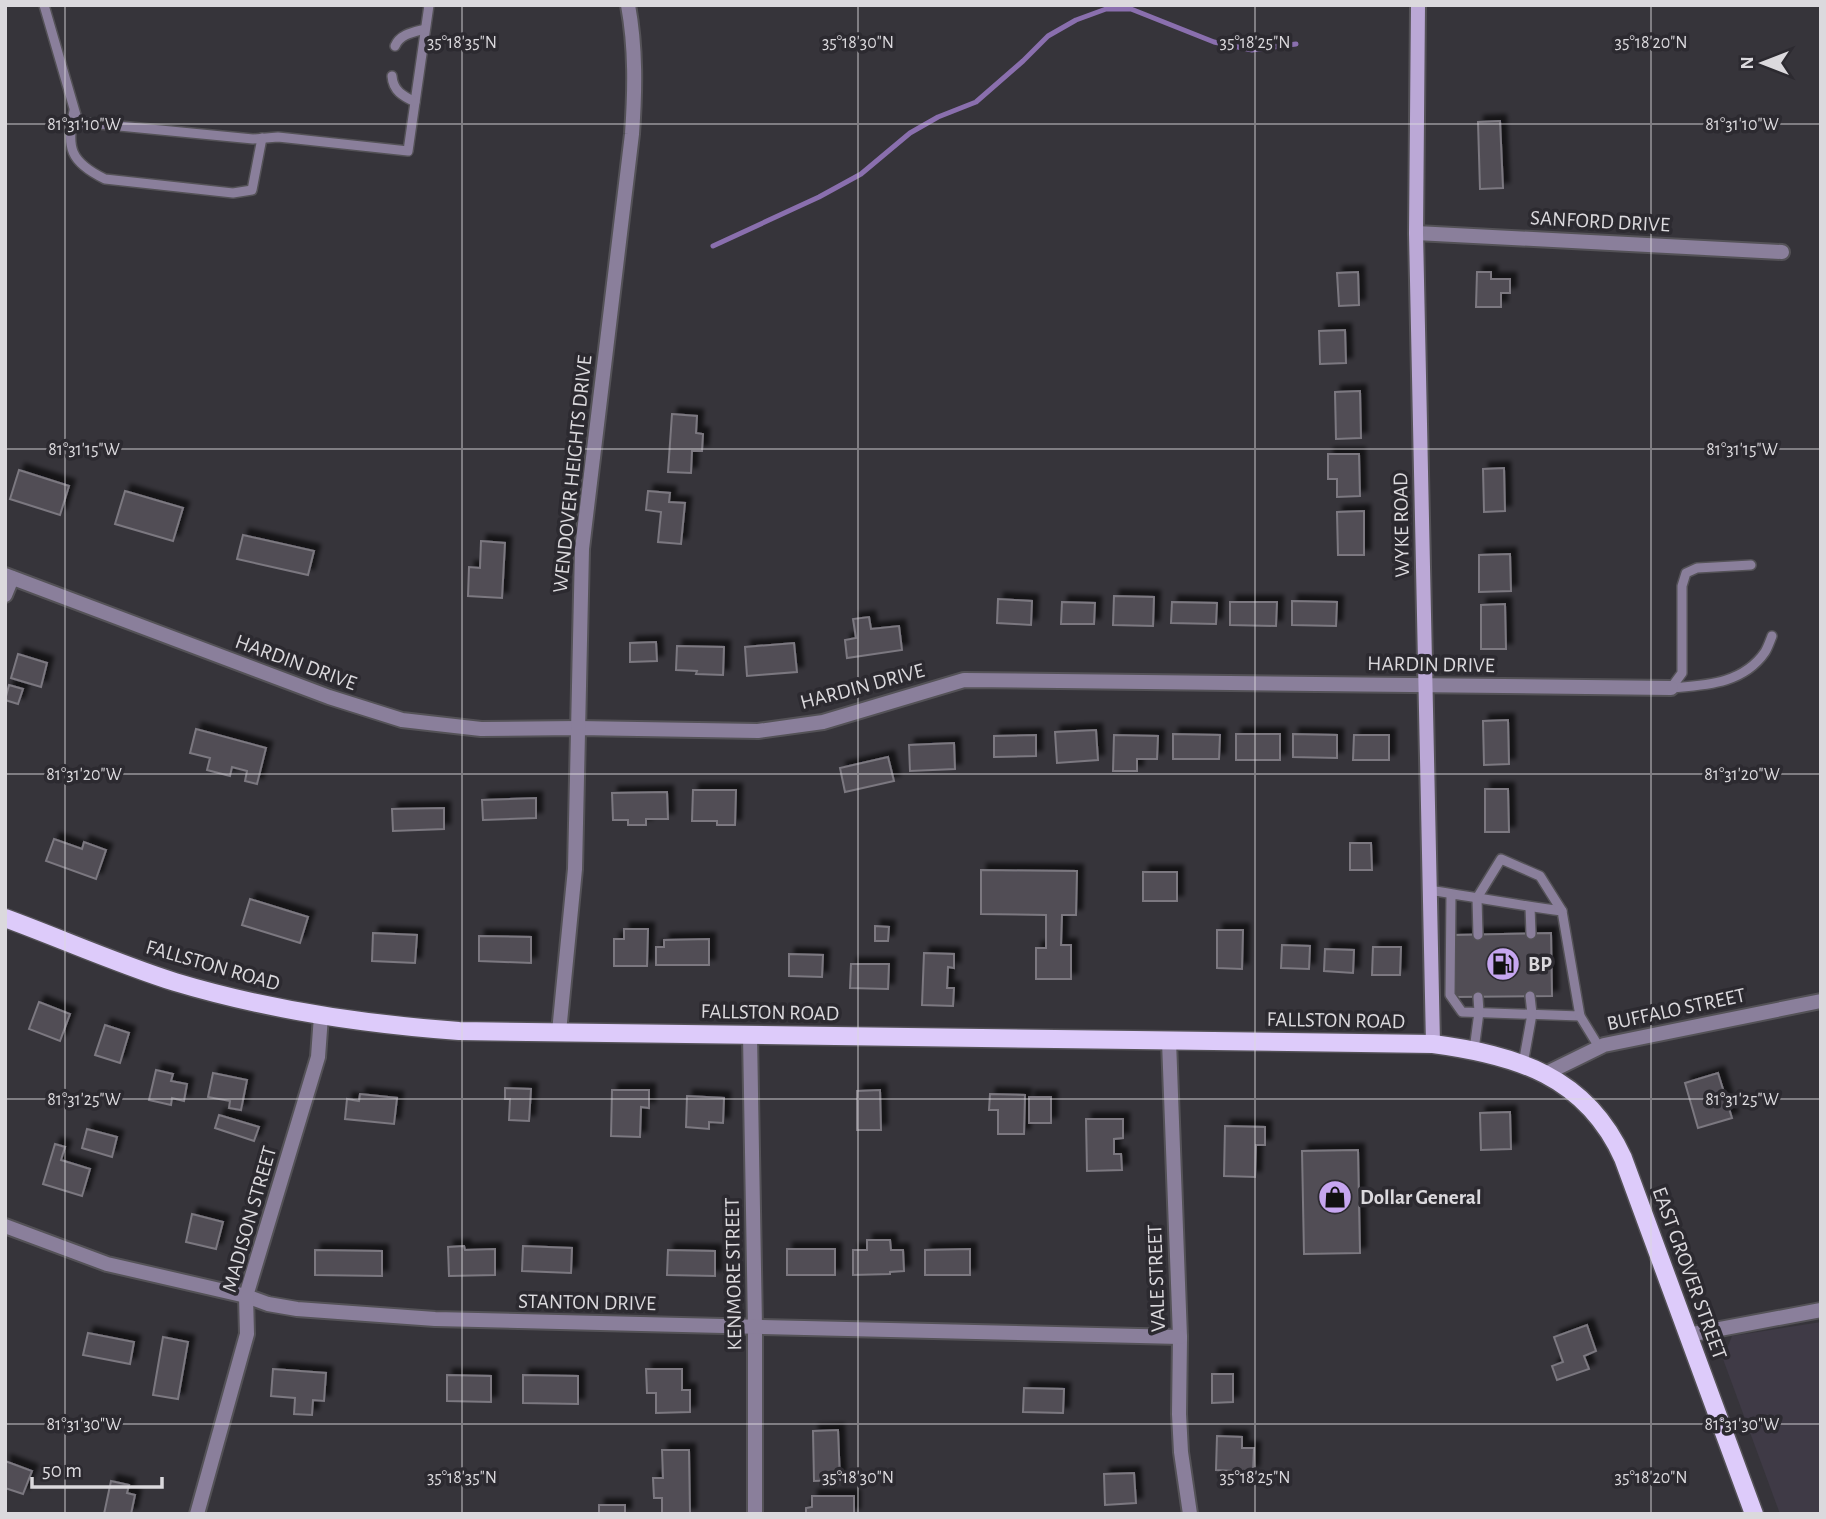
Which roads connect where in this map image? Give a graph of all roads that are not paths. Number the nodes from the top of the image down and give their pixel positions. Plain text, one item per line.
1 (44, 5) edge
2 (429, 5) edge
3 (628, 5) edge
4 (1418, 5) edge
5 (425, 29) junction
6 (396, 46) dead end
7 (392, 76) dead end
8 (415, 102) junction
9 (75, 110) junction
10 (262, 138) junction
11 (1416, 233) junction
12 (1782, 252) dead end
13 (1751, 565) dead end
14 (9, 576) edge
15 (5, 595) edge
16 (1772, 636) dead end
17 (1425, 685) junction
18 (1671, 688) junction
19 (578, 728) junction
20 (1429, 890) junction
21 (1451, 894) junction
22 (1477, 898) junction
23 (1530, 906) junction
24 (1562, 911) junction
25 (5, 918) edge
26 (1531, 934) dead end
27 (1478, 935) dead end
28 (1431, 962) junction
29 (1450, 966) junction
30 (1530, 996) dead end
31 (1478, 997) dead end
32 (1821, 1001) edge
33 (1479, 1012) junction
34 (1532, 1014) junction
35 (321, 1016) junction
36 (1580, 1016) junction
37 (559, 1032) junction
38 (750, 1035) junction
39 (1168, 1041) junction
40 (1433, 1044) junction
41 (1599, 1047) junction
42 (1474, 1050) junction
43 (1522, 1064) junction
44 (1545, 1074) junction
45 (5, 1226) edge
46 (246, 1296) junction
47 (1821, 1310) edge
48 (755, 1327) junction
49 (1688, 1335) junction
50 (1180, 1337) junction
51 (197, 1514) edge
52 (755, 1514) edge
53 (1190, 1514) edge
54 (1754, 1514) edge

1 - 9 lane
2 - 5 lane
3 - 19 street, WENDOVER HEIGHTS DRIVE
4 - 11 main road, WYKE ROAD
5 - 6 lane
5 - 8 lane
7 - 8 lane
8 - 10 lane
9 - 10 lane
9 - 10 lane
11 - 12 street, SANFORD DRIVE
11 - 17 main road, WYKE ROAD
13 - 18 lane
14 - 15 street
14 - 19 street, HARDIN DRIVE
16 - 18 lane
17 - 18 street, HARDIN DRIVE
17 - 19 street, HARDIN DRIVE
17 - 20 main road, WYKE ROAD
19 - 37 street, WENDOVER HEIGHTS DRIVE
20 - 21 lane
20 - 28 main road, WYKE ROAD
21 - 22 lane
21 - 29 lane
22 - 23 lane
22 - 24 lane
22 - 27 lane
23 - 24 lane
23 - 26 lane
24 - 36 lane
25 - 35 main road, FALLSTON ROAD
28 - 29 lane
28 - 40 main road, WYKE ROAD
29 - 33 lane
30 - 34 lane
31 - 33 lane
32 - 41 street, BUFFALO STREET
33 - 34 lane
33 - 42 lane
34 - 36 lane
34 - 43 lane
35 - 37 main road, FALLSTON ROAD
35 - 46 street, MADISON STREET
36 - 41 lane
37 - 38 main road, FALLSTON ROAD
38 - 39 main road, FALLSTON ROAD
38 - 48 street, KENMORE STREET
39 - 40 main road, FALLSTON ROAD
39 - 50 street, VALE STREET
40 - 42 main road, FALLSTON ROAD
41 - 44 street, BUFFALO STREET
42 - 43 main road, FALLSTON ROAD
43 - 44 main road, FALLSTON ROAD
44 - 49 main road, EAST GROVER STREET
45 - 46 street, STANTON DRIVE
46 - 48 street, STANTON DRIVE
46 - 51 street, MADISON STREET
47 - 49 street
48 - 50 street, STANTON DRIVE
48 - 52 street, KENMORE STREET
49 - 54 main road, EAST GROVER STREET
50 - 53 street, VALE STREET

